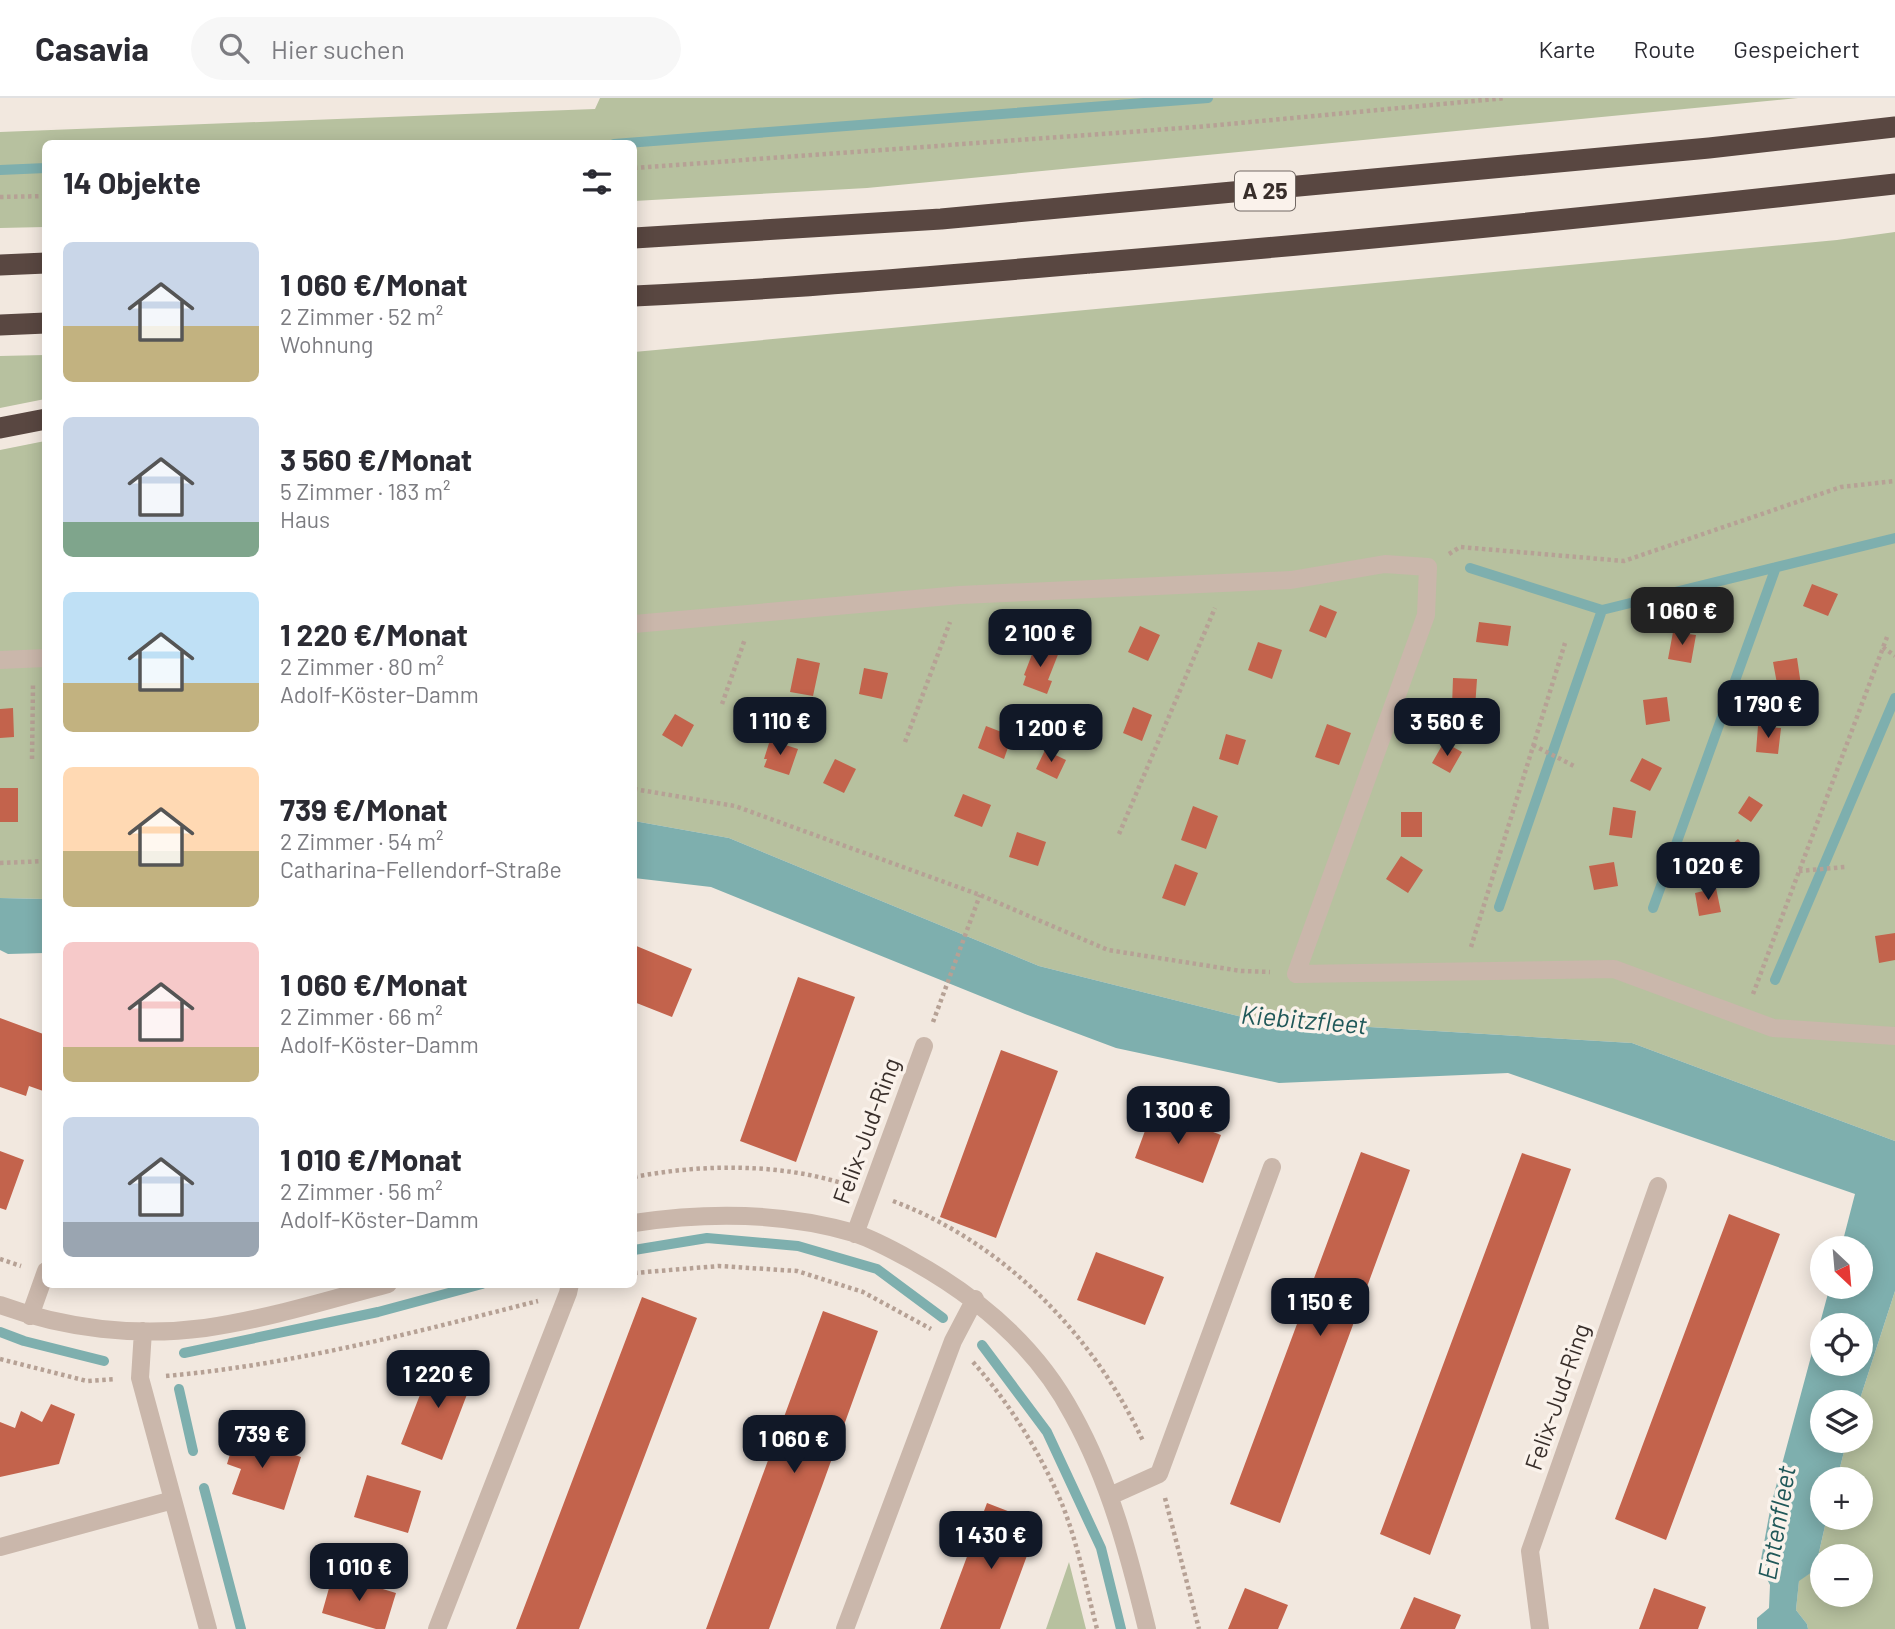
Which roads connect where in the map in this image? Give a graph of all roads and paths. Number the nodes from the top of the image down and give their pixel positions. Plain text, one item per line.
1 (1506, 98) edge
2 (1895, 127) edge
3 (637, 168) edge
4 (1895, 184) edge
5 (42, 196) edge
6 (0, 197) edge
7 (637, 238) edge
8 (42, 264) edge
9 (0, 265) edge
10 (729, 291) junction
11 (637, 296) edge
12 (637, 310) edge
13 (42, 323) edge
14 (0, 325) edge
15 (42, 420) edge
16 (0, 428) edge
17 (1895, 481) edge
18 (1428, 567) junction
19 (1226, 581) junction
20 (960, 595) junction
21 (753, 615) junction
22 (637, 624) edge
23 (1887, 637) dead end
24 (1565, 643) dead end
25 (1883, 647) junction
26 (1895, 656) edge
27 (39, 658) edge
28 (0, 660) edge
29 (722, 704) dead end
30 (905, 741) dead end
31 (1533, 745) junction
32 (32, 759) dead end
33 (1574, 766) dead end
34 (637, 790) edge
35 (1119, 834) dead end
36 (42, 861) edge
37 (0, 863) edge
38 (1845, 867) dead end
39 (1799, 871) junction
40 (980, 895) junction
41 (1464, 971) junction
42 (1296, 974) junction
43 (940, 1004) dead end
44 (1744, 1017) junction
45 (1895, 1036) edge
46 (924, 1046) dead end
47 (1272, 1167) dead end
48 (1658, 1185) dead end
49 (637, 1223) edge
50 (855, 1234) junction
51 (42, 1282) edge
52 (372, 1288) edge
53 (569, 1289) edge
54 (975, 1299) junction
55 (0, 1305) edge
56 (30, 1316) junction
57 (143, 1332) junction
58 (0, 1359) edge
59 (140, 1378) junction
60 (1111, 1496) junction
61 (173, 1500) junction
62 (0, 1547) edge
63 (208, 1629) edge
64 (437, 1629) edge
65 (845, 1629) edge
66 (1147, 1629) edge
67 (1540, 1629) edge

1 - 3 path
2 - 7 highway, A 25
4 - 10 highway, A 25
5 - 6 path
8 - 9 highway
10 - 11 highway, A 25
10 - 12 highway
13 - 14 highway
15 - 16 highway
17 - 18 path
18 - 19 street
18 - 42 street
19 - 20 street
19 - 35 path
20 - 21 street
20 - 30 path
21 - 22 street
21 - 29 path
23 - 25 path
24 - 31 path
25 - 26 path
25 - 39 path
27 - 28 street
27 - 32 path
31 - 33 path
31 - 41 path
34 - 40 path
36 - 37 path
38 - 39 path
39 - 44 path
40 - 42 path
40 - 43 path
41 - 42 street
41 - 44 street
44 - 45 street
46 - 50 street, Felix-Jud-Ring
47 - 60 street
48 - 67 street, Felix-Jud-Ring
49 - 50 street, Felix-Jud-Ring
50 - 54 street, Felix-Jud-Ring
51 - 56 street
52 - 57 street
53 - 59 path
53 - 64 street
54 - 60 street, Felix-Jud-Ring
54 - 65 street
55 - 56 street
56 - 57 street
57 - 59 street
58 - 59 path
59 - 61 street
60 - 66 street, Felix-Jud-Ring
61 - 62 street
61 - 63 street

